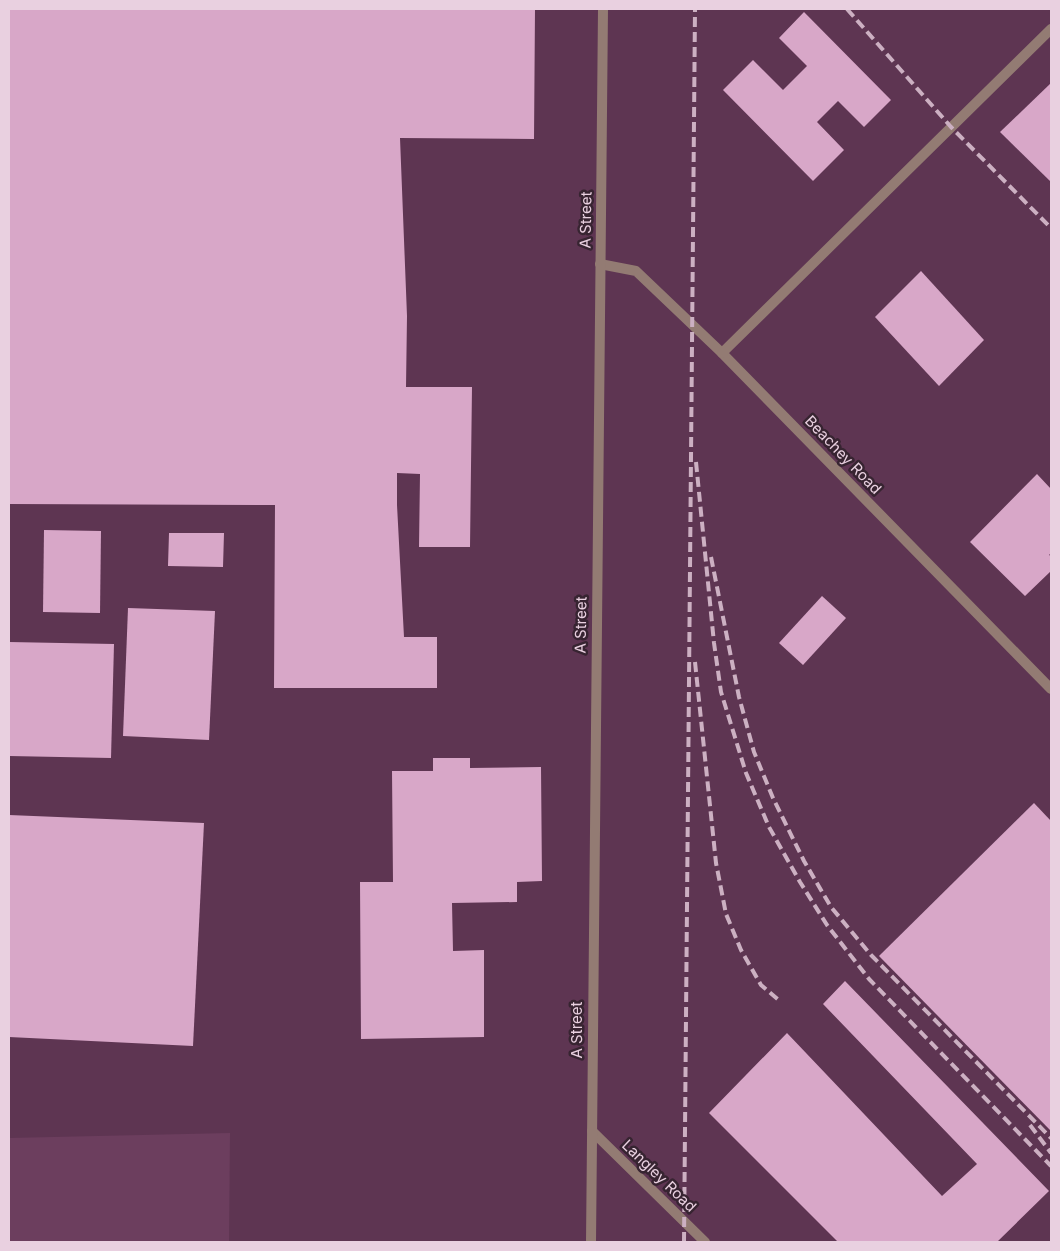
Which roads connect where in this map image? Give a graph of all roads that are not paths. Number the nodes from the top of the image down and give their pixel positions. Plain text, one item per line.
1 (603, 9) edge
2 (1051, 29) edge
3 (600, 264) junction
4 (722, 353) junction
5 (1051, 688) edge
6 (592, 1131) junction
7 (591, 1242) edge
8 (705, 1242) edge

1 - 3 street, A Street
2 - 4 street
3 - 4 street, Beachey Road
3 - 6 street, A Street
4 - 5 street, Beachey Road
6 - 7 street, A Street
6 - 8 street, Langley Road

